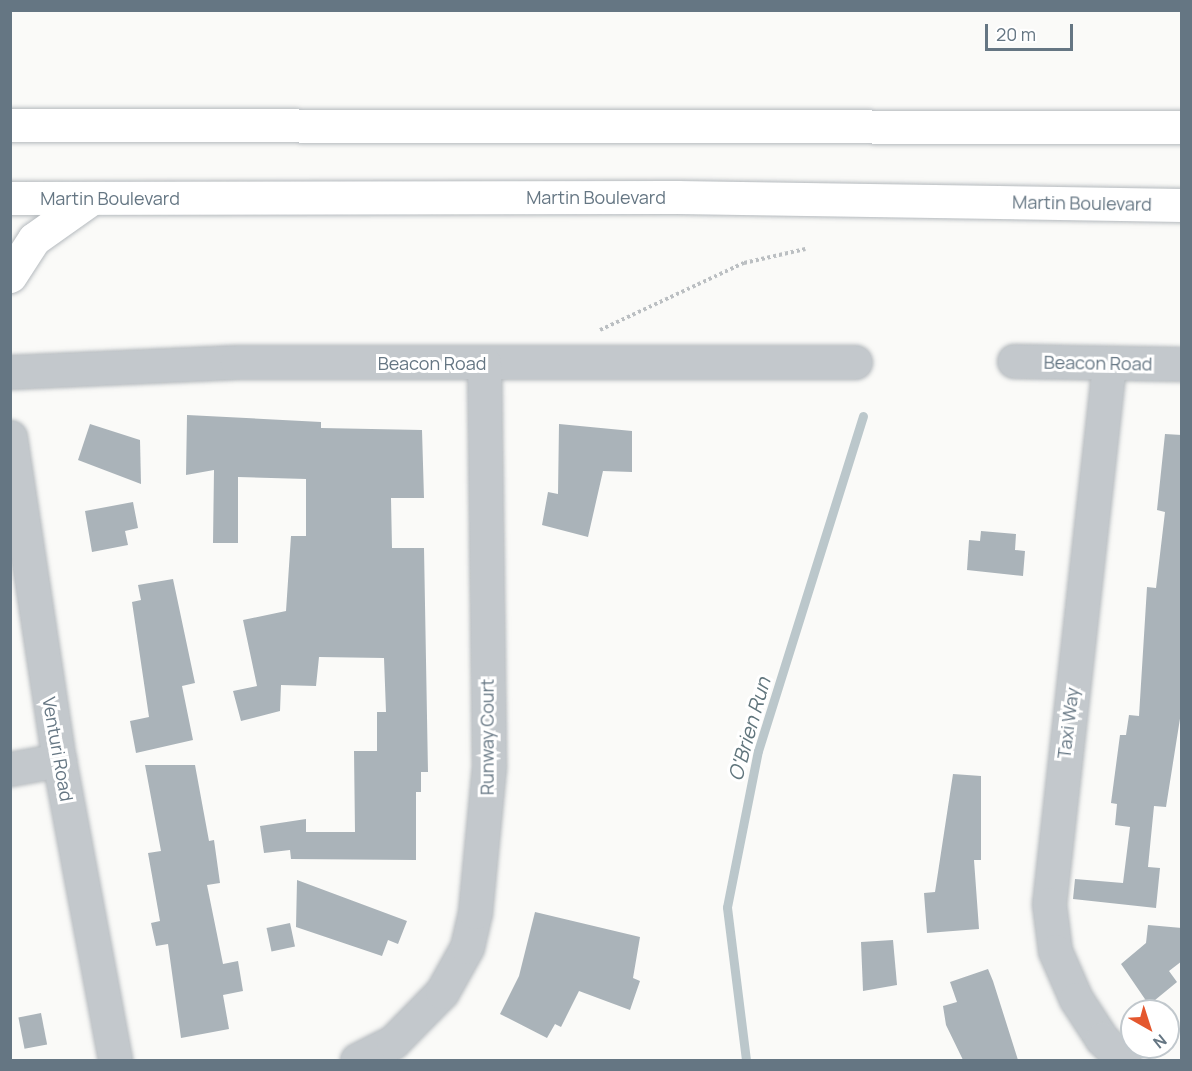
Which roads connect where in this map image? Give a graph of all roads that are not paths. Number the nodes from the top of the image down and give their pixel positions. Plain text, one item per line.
1 (10, 125) edge
2 (1182, 128) edge
3 (10, 198) edge
4 (92, 198) junction
5 (1182, 205) edge
6 (10, 276) edge
7 (1014, 361) dead end
8 (855, 362) dead end
9 (484, 363) junction
10 (1182, 364) edge
11 (1109, 365) junction
12 (10, 372) edge
13 (10, 437) edge
14 (18, 552) edge
15 (59, 760) junction
16 (10, 769) edge
17 (115, 1060) edge
18 (357, 1060) edge
19 (1124, 1060) edge

1 - 2 main road
3 - 4 main road, Martin Boulevard
4 - 5 main road, Martin Boulevard
4 - 6 main road
7 - 11 street, Beacon Road
8 - 9 street, Beacon Road
9 - 12 street, Beacon Road
9 - 18 street, Runway Court
10 - 11 street, Beacon Road
11 - 19 street, Taxi Way
13 - 14 street, Venturi Road
14 - 15 street, Venturi Road
15 - 16 street
15 - 17 street, Venturi Road

